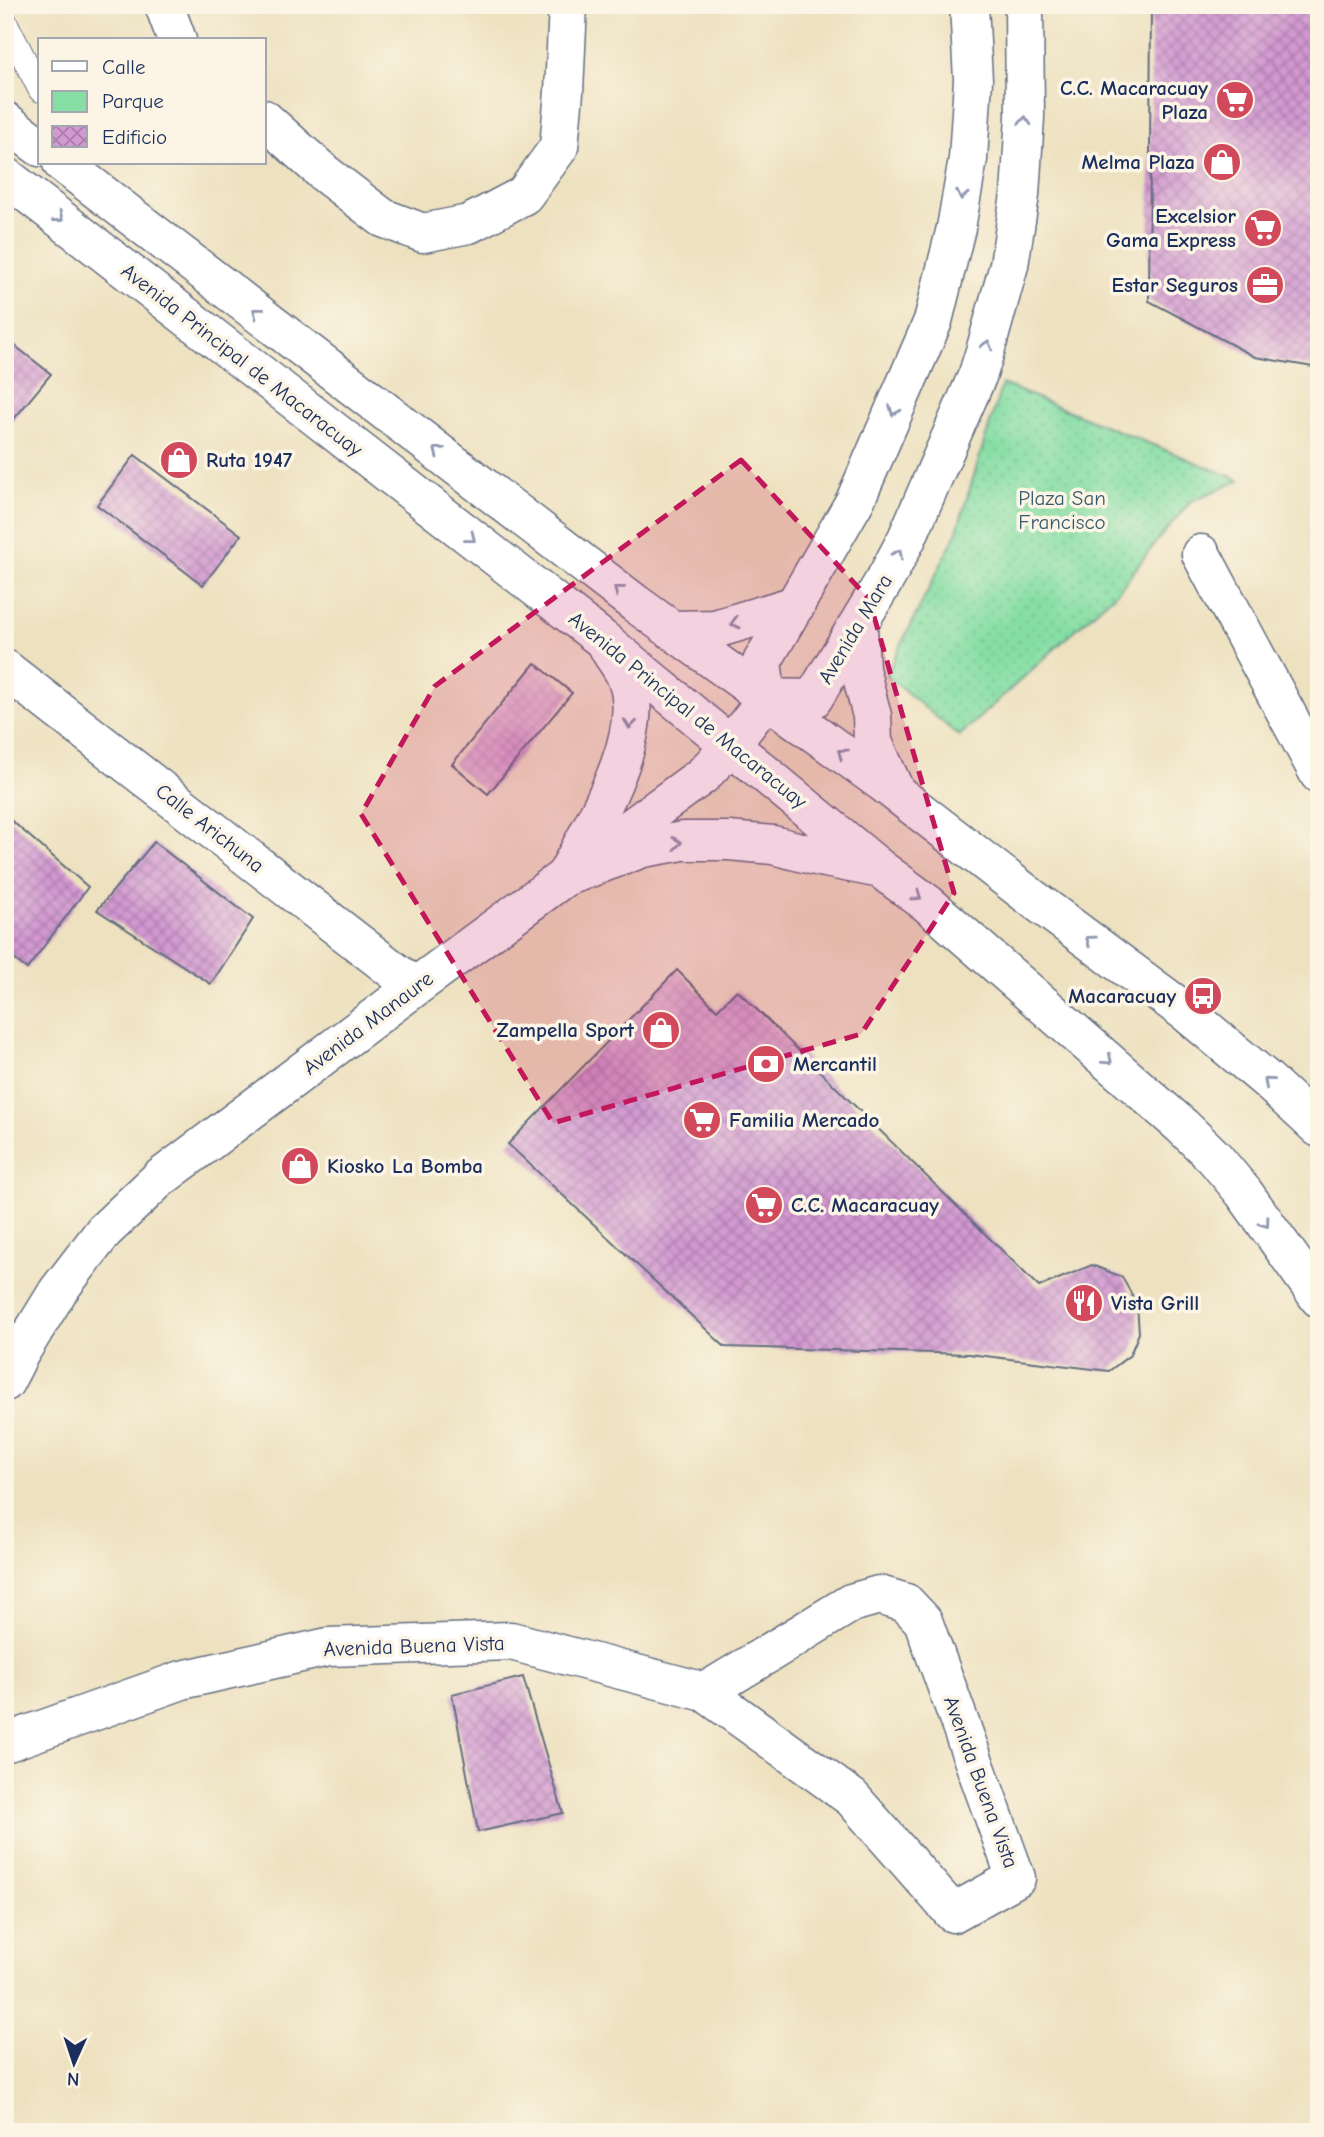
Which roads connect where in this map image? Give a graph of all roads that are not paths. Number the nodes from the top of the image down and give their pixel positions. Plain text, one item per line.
1 (164, 5) edge
2 (568, 5) edge
3 (969, 5) edge
4 (1024, 5) edge
5 (5, 21) edge
6 (176, 38) edge
7 (38, 86) edge
8 (5, 121) edge
9 (266, 121) edge
10 (38, 146) edge
11 (74, 168) edge
12 (5, 176) edge
13 (1201, 554) dead end
14 (796, 605) junction
15 (858, 626) junction
16 (673, 630) junction
17 (602, 639) junction
18 (5, 669) edge
19 (767, 698) junction
20 (730, 746) junction
21 (1319, 774) edge
22 (896, 793) junction
23 (879, 868) junction
24 (565, 877) junction
25 (415, 987) junction
26 (1319, 1128) edge
27 (1316, 1288) edge
28 (5, 1382) edge
29 (705, 1692) junction
30 (5, 1743) edge

1 - 6 street
2 - 9 street
3 -> 14 street
15 -> 4 street, Avenida Mara
5 - 7 lane
8 - 10 street
16 -> 11 street
12 -> 17 street, Avenida Principal de Macaracuay
13 - 21 street
14 -> 16 street
14 - 19 street
15 - 19 street, Avenida Mara
15 - 22 street
16 - 19 street
17 - 20 street, Avenida Principal de Macaracuay
17 -> 24 street
18 - 25 street, Calle Arichuna
19 - 20 street, Avenida Manaure
22 -> 19 street
20 - 23 street, Avenida Principal de Macaracuay
20 - 24 street, Avenida Manaure
26 -> 22 street
24 -> 23 street
23 -> 27 street, Avenida Principal de Macaracuay
24 - 25 street, Avenida Manaure
25 - 28 street, Avenida Manaure
29 - 29 street, Avenida Buena Vista
29 - 30 street, Avenida Buena Vista

